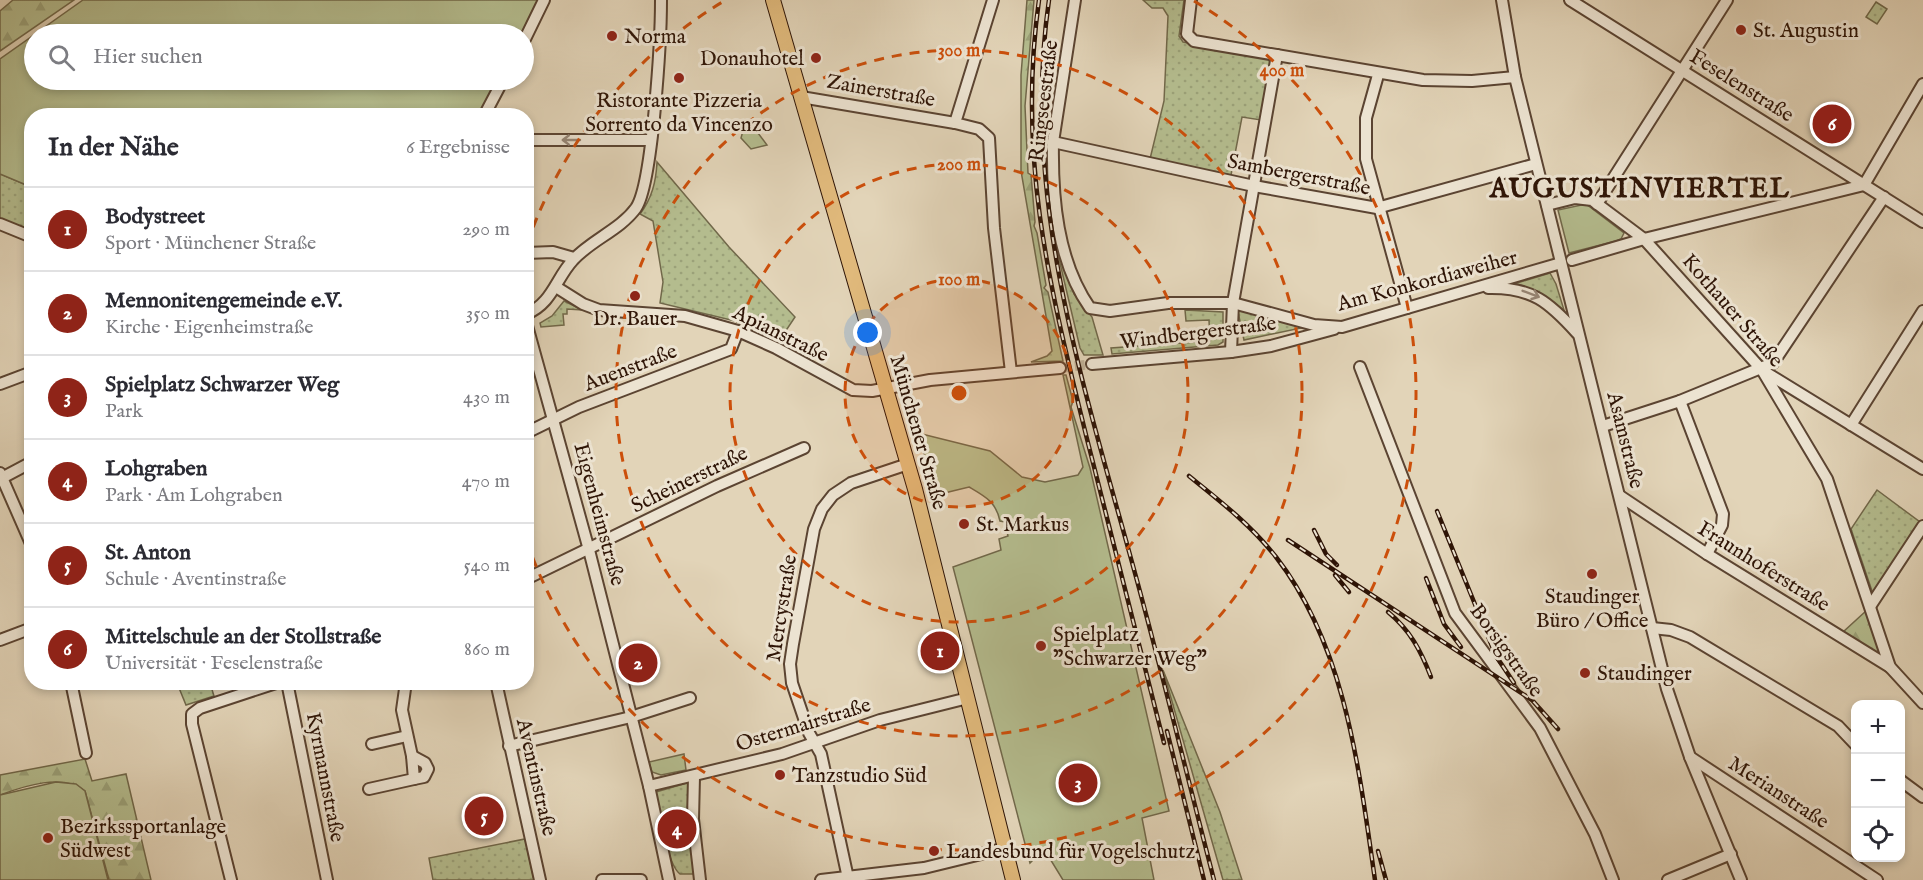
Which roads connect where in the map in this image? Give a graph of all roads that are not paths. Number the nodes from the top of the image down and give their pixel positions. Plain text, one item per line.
1 (544, 0) edge
2 (773, 0) edge
3 (993, 0) edge
4 (1075, 0) edge
5 (1191, 0) edge
6 (1502, 0) edge
7 (1570, 0) edge
8 (1727, 0) edge
9 (661, 1) edge
10 (532, 24) edge
11 (1277, 55) junction
12 (1683, 70) junction
13 (1378, 75) junction
14 (1515, 77) junction
15 (1923, 84) edge
16 (498, 90) edge
17 (801, 97) junction
18 (488, 108) edge
19 (954, 123) junction
20 (534, 140) edge
21 (651, 140) junction
22 (1053, 142) junction
23 (1536, 164) junction
24 (1864, 185) junction
25 (1254, 186) junction
26 (1884, 197) junction
27 (1597, 204) junction
28 (1547, 205) junction
29 (1377, 208) junction
30 (1923, 222) edge
31 (0, 224) edge
32 (24, 234) edge
33 (1644, 239) junction
34 (534, 253) edge
35 (574, 258) junction
36 (1567, 261) junction
37 (556, 287) junction
38 (1473, 288) junction
39 (1233, 303) junction
40 (1090, 308) joint
41 (1407, 308) junction
42 (534, 309) edge
43 (1923, 311) edge
44 (1342, 327) junction
45 (738, 331) junction
46 (1580, 336) junction
47 (534, 349) edge
48 (1231, 352) junction
49 (1092, 364) tunnel mouth
50 (1360, 367) dead end
51 (1060, 368) tunnel mouth
52 (1762, 370) junction
53 (1011, 372) junction
54 (24, 375) edge
55 (0, 384) edge
56 (885, 388) junction
57 (1680, 401) junction
58 (555, 419) junction
59 (1851, 425) junction
60 (1603, 426) junction
61 (534, 429) edge
62 (804, 448) dead end
63 (908, 464) junction
64 (24, 466) edge
65 (1923, 469) edge
66 (1, 476) edge
67 (1620, 496) junction
68 (1923, 526) edge
69 (24, 528) edge
70 (589, 550) junction
71 (1707, 554) junction
72 (534, 575) edge
73 (1871, 605) junction
74 (1652, 628) junction
75 (24, 631) edge
76 (0, 640) edge
77 (1890, 667) junction
78 (73, 690) edge
79 (255, 690) edge
80 (289, 690) edge
81 (405, 690) edge
82 (498, 690) edge
83 (690, 698) dead end
84 (968, 698) junction
85 (1923, 703) edge
86 (631, 717) junction
87 (407, 736) junction
88 (1851, 740) edge
89 (814, 742) junction
90 (372, 744) dead end
91 (509, 746) junction
92 (86, 753) dead end
93 (1689, 757) junction
94 (694, 777) junction
95 (1905, 784) edge
96 (649, 786) junction
97 (369, 789) dead end
98 (1923, 797) edge
99 (1006, 848) junction
100 (1731, 854) junction
101 (1861, 876) edge
102 (848, 878) junction
103 (231, 880) edge
104 (327, 880) edge
105 (540, 880) edge
106 (602, 880) edge
107 (641, 880) edge
108 (669, 880) edge
109 (700, 880) edge
110 (821, 880) edge
111 (1012, 880) edge
112 (1613, 880) edge
113 (1668, 880) edge
114 (1741, 880) edge
115 (1877, 880) edge

1 - 10 street
2 - 17 main road, Münchener Straße
3 - 19 street
4 - 22 street, Ringseestraße
5 - 11 street
6 - 14 street, Asamstraße
7 - 12 street, Feselenstraße
8 - 12 street
9 - 21 street
11 - 13 street
11 - 25 street
12 - 24 street, Feselenstraße
12 - 27 street
13 - 14 street
13 - 29 street
14 - 23 street, Asamstraße
15 - 24 street
16 - 18 street
17 - 19 street, Zainerstraße
17 - 56 main road, Münchener Straße
19 - 53 street, Zainerstraße
21 -> 20 street
21 - 35 street
22 - 25 street, Sambergerstraße
22 - 40 street, Ringseestraße
23 - 28 street, Asamstraße
23 - 29 street, Sambergerstraße
24 - 26 street, Feselenstraße
24 - 33 street, Am Konkordiaweiher
25 - 29 street, Sambergerstraße
25 - 39 street
26 - 30 street, Feselenstraße
26 - 52 street
27 - 28 street
27 - 33 street, Kothauer Straße
28 - 36 street, Asamstraße
29 - 41 street
31 - 32 street
33 - 36 street, Am Konkordiaweiher
33 - 52 street, Kothauer Straße
34 - 35 street
35 - 37 street
36 - 38 street, Am Konkordiaweiher
36 - 46 street, Asamstraße
37 - 42 street
37 - 45 street, Apianstraße
38 - 41 street, Am Konkordiaweiher
38 -> 46 street
39 - 40 street, Am Konkordiaweiher
39 - 44 street, Am Konkordiaweiher
39 - 48 street
41 - 44 street, Am Konkordiaweiher
43 - 59 street
44 - 48 street, Windbergerstraße
45 - 56 street, Apianstraße
45 - 58 street, Auenstraße
46 - 60 street, Asamstraße
47 - 58 street, Eigenheimstraße
48 - 49 street, Windbergerstraße
50 - 112 street, Borsigstraße
51 - 53 street
52 - 57 street
52 - 59 street
52 - 73 street, Kothauer Straße
53 - 56 street
54 - 55 street
56 - 63 main road, Münchener Straße
57 - 60 street
57 - 71 street
58 - 61 street, Auenstraße
58 - 70 street, Eigenheimstraße
59 - 65 street
60 - 67 street, Asamstraße
62 - 70 street, Scheinerstraße
63 - 84 main road, Münchener Straße
63 - 89 street, Mercystraße
64 - 66 street
66 - 69 street
67 - 71 street, Fraunhoferstraße
67 - 74 street, Asamstraße
68 - 73 street
70 - 72 street, Scheinerstraße
70 - 86 street, Eigenheimstraße
71 - 77 street, Fraunhoferstraße
73 - 77 street, Kothauer Straße
74 - 88 street
74 - 93 street, Asamstraße
75 - 76 street
77 - 85 street, Kothauer Straße
78 - 92 street
79 - 103 street
80 - 104 street, Kyrmannstraße
81 - 87 street
82 - 91 street, Aventinstraße
83 - 86 street
84 - 89 street, Ostermairstraße
84 - 99 main road, Münchener Straße
86 - 91 street
86 - 96 street, Eigenheimstraße
87 - 90 street
87 - 97 street
89 - 94 street, Ostermairstraße
89 - 102 street, Mercystraße
91 - 105 street, Aventinstraße
93 - 100 street, Asamstraße
93 - 101 street, Merianstraße
94 - 96 street, Ostermairstraße
94 - 109 street
95 - 98 street
96 - 108 street, Eigenheimstraße
99 - 102 street
99 - 111 main road, Münchener Straße
100 - 113 street
100 - 114 street, Asamstraße
101 - 115 street, Merianstraße
102 - 110 street
106 - 107 street

